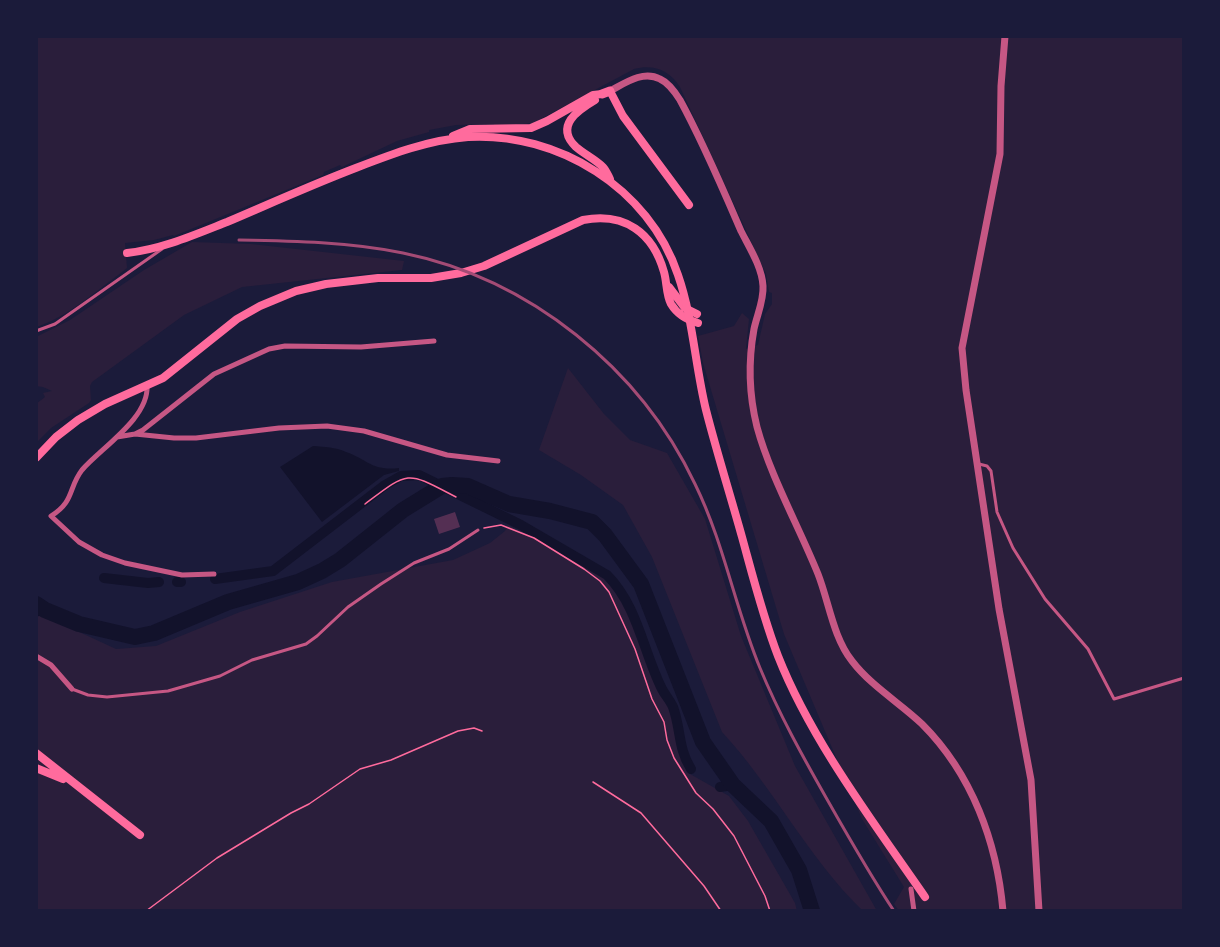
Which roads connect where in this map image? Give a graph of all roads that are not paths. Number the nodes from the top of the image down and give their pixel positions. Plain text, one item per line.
1 (1005, 36) edge
2 (606, 92) junction
3 (443, 140) junction
4 (613, 183) junction
5 (689, 205) dead end
6 (168, 244) junction
7 (127, 253) dead end
8 (697, 319) dead end
9 (36, 331) edge
10 (434, 341) dead end
11 (147, 386) junction
12 (135, 434) junction
13 (117, 437) junction
14 (36, 458) edge
15 (498, 461) dead end
16 (977, 464) junction
17 (478, 530) road end
18 (214, 574) dead end
19 (36, 656) edge
20 (1184, 678) edge
21 (72, 688) joint
22 (36, 753) edge
23 (36, 768) edge
24 (76, 785) junction
25 (140, 835) dead end
26 (911, 888) dead end
27 (925, 897) dead end
28 (914, 911) edge
29 (1004, 911) edge
30 (1039, 911) edge

1 - 16 street
2 - 3 main road
2 - 4 main road
2 - 5 main road
2 - 29 street
3 - 4 main road
3 - 6 main road
4 - 27 main road
6 - 7 main road
6 - 9 lane
8 - 11 main road
10 - 12 street
11 - 13 street
11 - 14 main road
12 - 13 street
12 - 15 street
13 - 18 street
16 - 20 lane
16 - 30 street
17 - 21 lane
19 - 21 street
22 - 24 main road
23 - 24 main road
24 - 25 main road
26 - 28 street

